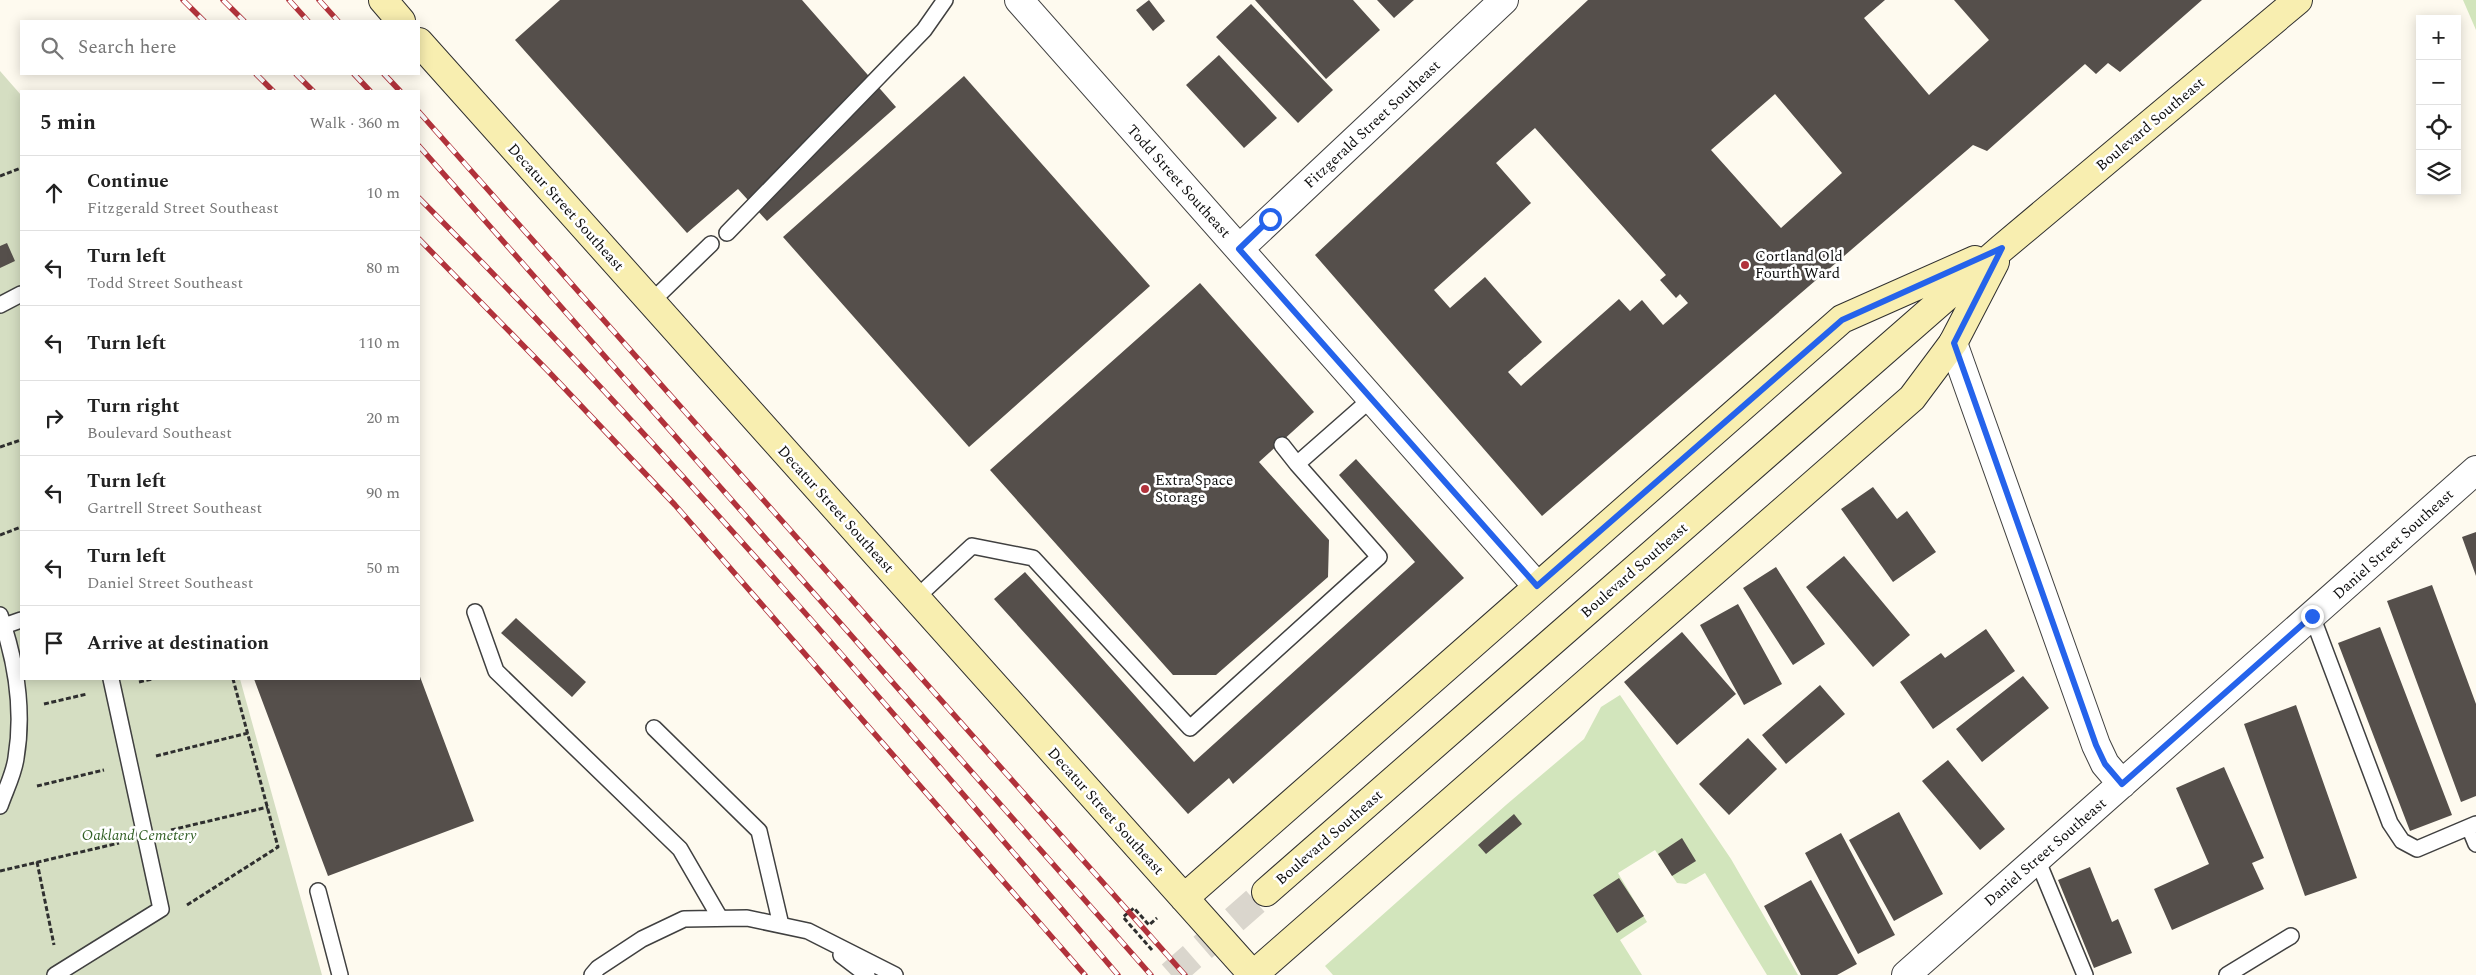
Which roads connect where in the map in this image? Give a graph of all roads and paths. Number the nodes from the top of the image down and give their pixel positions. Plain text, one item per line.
1 (384, 0) edge
2 (945, 0) edge
3 (1019, 0) edge
4 (1504, 0) edge
5 (2298, 0) edge
6 (400, 20) edge
7 (420, 43) edge
8 (20, 168) edge
9 (0, 176) edge
10 (727, 233) dead end
11 (711, 244) dead end
12 (2002, 248) junction
13 (1239, 249) junction
14 (20, 295) edge
15 (651, 302) junction
16 (0, 305) edge
17 (1954, 343) junction
18 (1371, 399) junction
19 (20, 440) edge
20 (1282, 445) dead end
21 (0, 447) edge
22 (1297, 464) junction
23 (2476, 470) edge
24 (20, 527) edge
25 (0, 535) edge
26 (1537, 586) junction
27 (916, 598) junction
28 (475, 612) dead end
29 (2312, 616) junction
30 (2, 620) edge
31 (20, 620) edge
32 (142, 680) edge
33 (233, 680) edge
34 (112, 683) edge
35 (19, 710) junction
36 (654, 728) dead end
37 (2122, 784) junction
38 (0, 806) edge
39 (2473, 825) edge
40 (2476, 844) edge
41 (2037, 858) junction
42 (37, 862) dead end
43 (318, 891) dead end
44 (1266, 892) tunnel mouth
45 (1184, 898) junction
46 (185, 906) dead end
47 (1152, 912) dead end
48 (720, 918) junction
49 (781, 925) junction
50 (808, 931) junction
51 (2291, 936) dead end
52 (1152, 950) dead end
53 (58, 974) edge
54 (340, 975) edge
55 (592, 975) edge
56 (867, 975) edge
57 (895, 975) edge
58 (1253, 975) edge
59 (1906, 975) edge
60 (2085, 975) edge
61 (2228, 975) edge

1 - 6 main road
2 - 10 lane
3 - 13 street, Todd Street Southeast
4 - 13 street, Fitzgerald Street Southeast
5 - 12 main road, Boulevard Southeast
7 - 15 main road, Decatur Street Southeast
8 - 9 path
11 - 15 lane
12 - 17 main road, Boulevard Southeast
12 - 26 main road
12 - 44 main road, Boulevard Southeast
13 - 18 street, Todd Street Southeast
14 - 16 lane
15 - 27 main road, Decatur Street Southeast
17 - 37 street
17 - 58 main road, Boulevard Southeast
18 - 22 lane
18 - 26 street, Todd Street Southeast
19 - 21 path
20 - 22 lane
22 - 27 lane
23 - 29 street, Daniel Street Southeast
24 - 25 path
26 - 45 main road
27 - 45 main road, Decatur Street Southeast
28 - 48 lane
29 - 37 street, Daniel Street Southeast
29 - 39 lane
30 - 31 lane
30 - 35 lane
32 - 34 path
33 - 46 path
34 - 35 path
34 - 53 lane
35 - 38 lane
36 - 49 lane
37 - 41 street, Daniel Street Southeast
39 - 40 lane
41 - 59 street, Daniel Street Southeast
41 - 60 lane
42 - 53 path
43 - 54 lane
45 - 58 main road, Decatur Street Southeast
47 - 52 path
48 - 49 lane
48 - 55 lane
49 - 50 lane
50 - 56 lane
50 - 57 lane
51 - 61 lane

